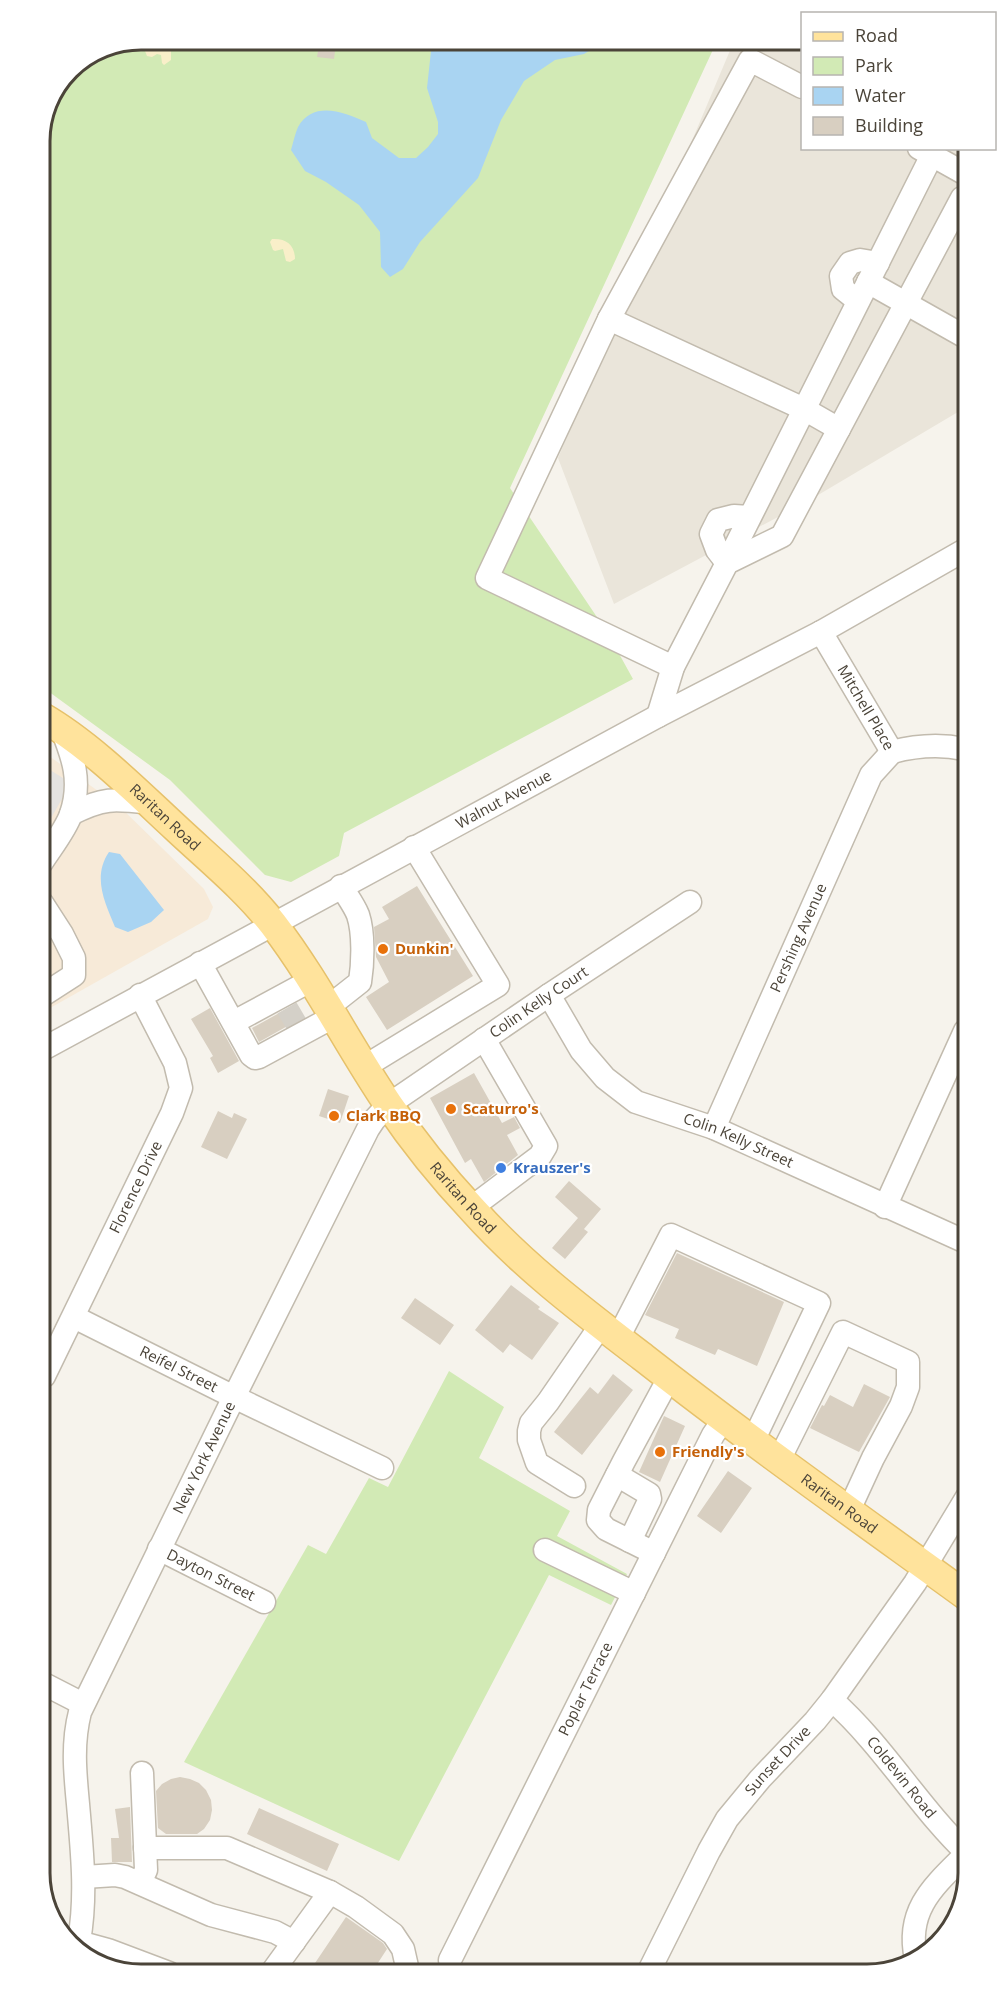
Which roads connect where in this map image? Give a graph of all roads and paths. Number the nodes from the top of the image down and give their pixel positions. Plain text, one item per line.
1 (801, 86) edge
2 (925, 152) edge
3 (958, 170) edge
4 (958, 205) edge
5 (868, 282) junction
6 (906, 302) junction
7 (609, 319) junction
8 (958, 333) edge
9 (804, 409) junction
10 (839, 429) junction
11 (958, 554) edge
12 (727, 563) junction
13 (821, 633) junction
14 (673, 667) junction
15 (658, 716) junction
16 (51, 722) edge
17 (958, 748) edge
18 (892, 752) junction
19 (151, 803) junction
20 (71, 814) junction
21 (414, 847) junction
22 (50, 849) edge
23 (341, 886) junction
24 (690, 902) dead end
25 (50, 915) edge
26 (272, 923) junction
27 (200, 963) junction
28 (310, 981) junction
29 (50, 991) edge
30 (140, 995) junction
31 (549, 995) junction
32 (330, 1012) junction
33 (292, 1016) junction
34 (234, 1022) junction
35 (484, 1039) junction
36 (49, 1045) edge
37 (958, 1046) edge
38 (364, 1066) junction
39 (388, 1105) junction
40 (714, 1128) junction
41 (885, 1207) junction
42 (471, 1208) junction
43 (958, 1239) edge
44 (74, 1317) junction
45 (610, 1332) junction
46 (49, 1366) edge
47 (669, 1378) junction
48 (234, 1397) junction
49 (724, 1419) junction
50 (753, 1441) junction
51 (779, 1460) junction
52 (382, 1468) dead end
53 (617, 1475) junction
54 (574, 1486) dead end
55 (849, 1510) junction
56 (958, 1512) edge
57 (630, 1541) junction
58 (159, 1550) junction
59 (545, 1550) dead end
60 (654, 1553) junction
61 (926, 1566) junction
62 (958, 1590) edge
63 (634, 1593) junction
64 (264, 1602) dead end
65 (49, 1687) edge
66 (832, 1700) junction
67 (83, 1704) junction
68 (142, 1773) dead end
69 (958, 1843) edge
70 (145, 1848) junction
71 (958, 1863) edge
72 (84, 1877) junction
73 (141, 1883) junction
74 (330, 1892) junction
75 (75, 1935) edge
76 (294, 1942) junction
77 (83, 1943) edge
78 (915, 1950) edge
79 (450, 1960) dead end
80 (143, 1963) edge
81 (278, 1963) edge
82 (407, 1963) edge
83 (654, 1964) edge

1 - 7 street
2 - 3 street
2 - 5 street
4 - 6 street
5 - 6 street
5 - 9 street
6 - 8 street
6 - 10 street
7 - 9 street
7 - 14 street
9 - 10 street
9 - 12 street
10 - 12 street
11 - 13 street, Walnut Avenue
12 - 14 street
13 - 15 street, Walnut Avenue
13 - 18 street, Mitchell Place
14 - 15 street
15 - 21 street, Walnut Avenue
16 - 19 main road, Raritan Road
16 - 20 street
17 - 18 street, Mitchell Place
18 - 40 street, Pershing Avenue
19 - 20 street
19 - 26 main road, Raritan Road
20 - 22 street
21 - 23 street, Walnut Avenue
21 - 38 street
23 - 26 street, Walnut Avenue
23 - 32 street
24 - 31 street, Colin Kelly Court
25 - 29 street
26 - 27 street, Walnut Avenue
26 - 28 main road, Raritan Road
27 - 30 street, Walnut Avenue
27 - 34 street
28 - 32 main road, Raritan Road
28 - 33 street
30 - 36 street, Walnut Avenue
30 - 44 street, Florence Drive
31 - 35 street, Colin Kelly Court
31 - 40 street, Colin Kelly Street
32 - 33 street
32 - 38 main road, Raritan Road
33 - 34 street
33 - 34 street
35 - 39 street, Colin Kelly Court
35 - 42 street
37 - 41 street
38 - 39 main road, Raritan Road
39 - 42 main road, Raritan Road
39 - 48 street, New York Avenue
40 - 41 street, Colin Kelly Street
41 - 43 street, Colin Kelly Street
42 - 45 main road, Raritan Road
44 - 46 street, Florence Drive
44 - 48 street, Reifel Street
45 - 47 main road, Raritan Road
45 - 50 street
45 - 54 street
47 - 49 main road, Raritan Road
47 - 53 street
48 - 52 street, Reifel Street
48 - 58 street, New York Avenue
49 - 50 main road, Raritan Road
49 - 60 street, Poplar Terrace
50 - 51 main road, Raritan Road
51 - 55 main road, Raritan Road
51 - 55 street
53 - 57 street
53 - 57 street
55 - 61 main road, Raritan Road
56 - 61 street, Sunset Drive
57 - 60 street
58 - 64 street, Dayton Street
58 - 67 street, New York Avenue
59 - 63 street
60 - 63 street, Poplar Terrace
61 - 62 main road, Raritan Road
61 - 66 street, Sunset Drive
63 - 79 street, Poplar Terrace
65 - 67 street
66 - 69 street, Coldevin Road
66 - 83 street, Sunset Drive
67 - 72 street, New York Avenue
68 - 70 street
70 - 73 street
70 - 74 street
71 - 78 street
72 - 73 street
72 - 75 street, New York Avenue
73 - 76 street
74 - 76 street
74 - 82 street
76 - 81 street
77 - 80 street

